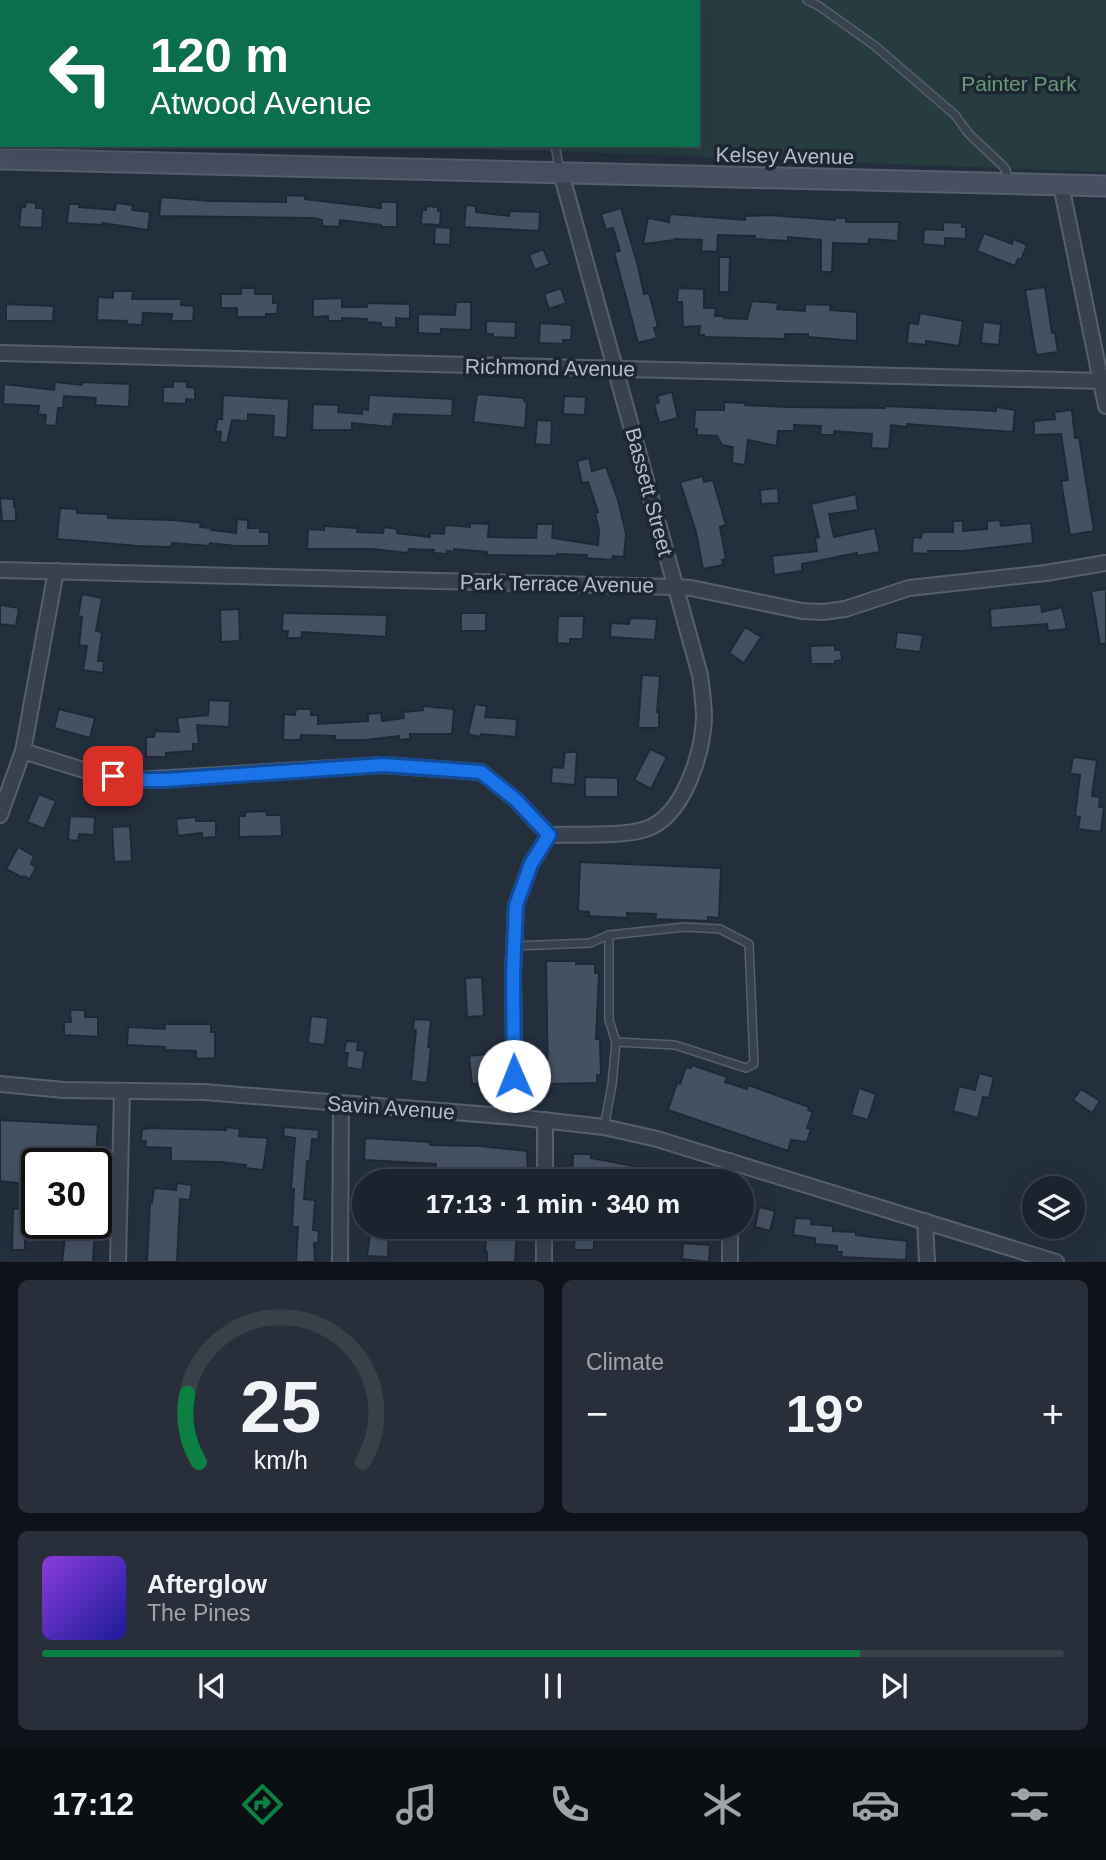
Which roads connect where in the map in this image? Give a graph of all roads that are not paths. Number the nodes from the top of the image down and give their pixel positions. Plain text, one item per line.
1 (807, 0) edge
2 (555, 147) edge
3 (0, 159) edge
4 (561, 173) junction
5 (1008, 184) junction
6 (1061, 185) junction
7 (1106, 186) edge
8 (0, 353) edge
9 (615, 370) junction
10 (1101, 381) junction
11 (1106, 406) edge
12 (1106, 563) edge
13 (0, 570) edge
14 (56, 571) junction
15 (675, 587) junction
16 (23, 751) junction
17 (0, 815) edge
18 (549, 835) junction
19 (609, 935) junction
20 (514, 946) junction
21 (616, 1042) junction
22 (0, 1084) edge
23 (122, 1091) junction
24 (341, 1104) junction
25 (515, 1117) junction
26 (545, 1120) junction
27 (604, 1127) junction
28 (730, 1161) junction
29 (545, 1169) edge
30 (730, 1169) edge
31 (925, 1221) junction
32 (544, 1239) edge
33 (730, 1239) edge
34 (118, 1262) edge
35 (340, 1262) edge
36 (544, 1262) edge
37 (730, 1262) edge
38 (927, 1262) edge
39 (1056, 1262) edge

1 - 5 lane
2 - 4 lane
3 - 4 street, Kelsey Avenue
4 - 5 street, Kelsey Avenue
4 - 9 street, Bassett Street
5 - 6 street, Kelsey Avenue
6 - 7 street, Kelsey Avenue
6 - 10 street
8 - 9 street, Richmond Avenue
9 - 10 street, Richmond Avenue
9 - 15 street, Bassett Street
10 - 11 street
12 - 15 street, Park Terrace Avenue
13 - 14 street, Park Terrace Avenue
14 - 15 street, Park Terrace Avenue
14 - 16 street
15 - 18 street, Bassett Street
16 - 17 street
16 - 18 street
18 - 20 street
19 - 20 lane
19 - 21 lane
19 - 21 lane
20 - 25 street
21 - 27 lane
22 - 23 street, Savin Avenue
23 - 24 street, Savin Avenue
23 - 34 street
24 - 25 street, Savin Avenue
24 - 35 street
25 - 26 street, Savin Avenue
26 - 27 street, Savin Avenue
26 - 29 street
27 - 28 street, Savin Avenue
28 - 30 street
28 - 31 street, Savin Avenue
31 - 38 street
31 - 39 street, Savin Avenue
32 - 36 street
33 - 37 street

